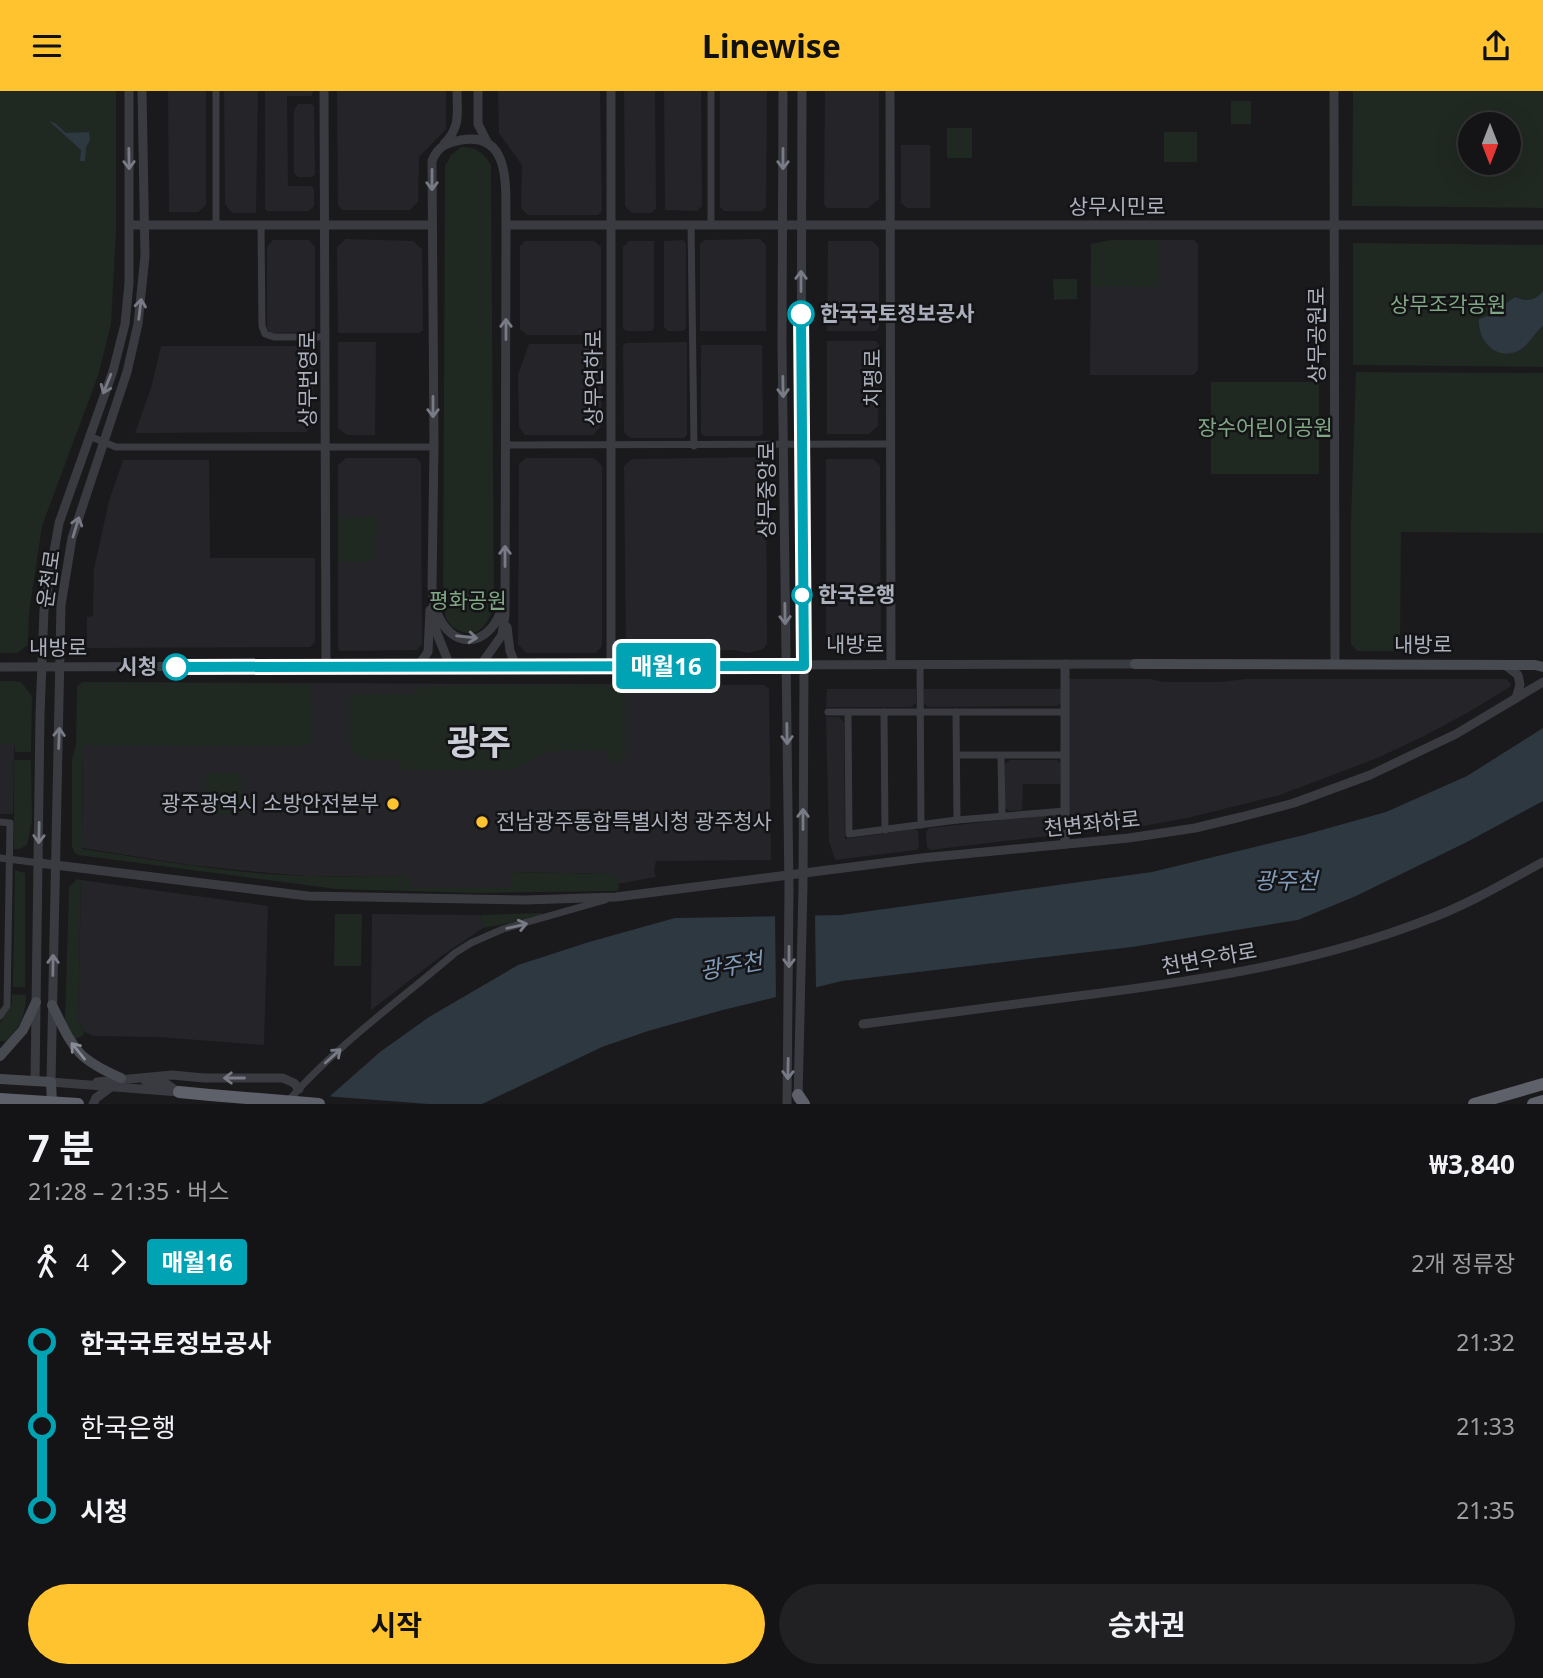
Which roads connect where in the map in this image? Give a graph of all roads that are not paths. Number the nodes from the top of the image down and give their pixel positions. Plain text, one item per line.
1 (128, 91) edge
2 (142, 91) edge
3 (216, 91) edge
4 (324, 91) edge
5 (457, 91) edge
6 (478, 91) edge
7 (611, 91) edge
8 (711, 91) edge
9 (783, 91) edge
10 (802, 91) edge
11 (890, 91) edge
12 (1334, 91) edge
13 (487, 142) junction
14 (444, 144) junction
15 (130, 225) junction
16 (144, 225) junction
17 (216, 225) junction
18 (261, 225) junction
19 (325, 225) junction
20 (432, 225) junction
21 (506, 225) junction
22 (611, 225) junction
23 (691, 225) junction
24 (711, 225) junction
25 (783, 225) junction
26 (800, 225) junction
27 (891, 225) junction
28 (1335, 225) junction
29 (1543, 225) edge
30 (325, 337) junction
31 (89, 436) junction
32 (103, 442) junction
33 (890, 444) junction
34 (505, 445) junction
35 (611, 446) junction
36 (694, 446) junction
37 (784, 446) junction
38 (802, 446) junction
39 (326, 447) junction
40 (434, 447) junction
41 (432, 598) junction
42 (505, 602) junction
43 (505, 615) junction
44 (1335, 663) junction
45 (891, 664) junction
46 (920, 664) junction
47 (1065, 664) junction
48 (1135, 664) joint
49 (1505, 664) junction
50 (326, 666) junction
51 (418, 666) junction
52 (450, 666) junction
53 (480, 666) junction
54 (516, 666) junction
55 (611, 666) junction
56 (786, 666) junction
57 (804, 666) junction
58 (0, 667) edge
59 (42, 667) junction
60 (60, 667) junction
61 (1543, 667) edge
62 (1543, 682) edge
63 (1516, 698) junction
64 (828, 712) dead end
65 (848, 712) junction
66 (884, 712) junction
67 (920, 712) junction
68 (957, 712) junction
69 (1065, 712) junction
70 (957, 755) junction
71 (1065, 755) junction
72 (1001, 756) junction
73 (1065, 811) junction
74 (1002, 816) junction
75 (957, 820) junction
76 (0, 822) edge
77 (921, 824) junction
78 (885, 830) junction
79 (1065, 844) junction
80 (0, 859) edge
81 (9, 859) junction
82 (1543, 862) edge
83 (39, 863) junction
84 (55, 866) junction
85 (803, 874) junction
86 (789, 875) junction
87 (616, 897) junction
88 (4, 905) edge
89 (36, 1002) junction
90 (52, 1005) junction
91 (0, 1016) edge
92 (863, 1024) dead end
93 (0, 1056) edge
94 (0, 1079) edge
95 (121, 1079) junction
96 (35, 1081) junction
97 (51, 1082) junction
98 (81, 1084) junction
99 (1543, 1084) edge
100 (111, 1087) junction
101 (299, 1089) junction
102 (179, 1092) junction
103 (0, 1099) edge
104 (800, 1101) edge
105 (1543, 1101) edge
106 (35, 1104) edge
107 (52, 1104) edge
108 (78, 1104) edge
109 (93, 1104) edge
110 (285, 1104) edge
111 (319, 1104) edge
112 (787, 1104) edge
113 (1474, 1104) edge
114 (1533, 1104) edge

1 -> 15 street, 운천로
2 - 16 street, 운천로
3 - 17 street
4 - 19 street, 상무번영로
5 - 14 street
6 - 13 street
7 - 22 street, 상무연하로
8 - 24 street
9 -> 25 street, 상무중앙로
10 - 26 street, 상무중앙로
11 - 27 street, 치평로
12 - 28 street, 상무공원로
13 - 14 street
13 - 21 street
14 -> 20 street
15 - 16 street
15 -> 31 street, 운천로
16 - 17 street
32 -> 16 street, 운천로
17 - 18 street
18 - 19 street
18 - 30 street
19 - 20 street
19 - 30 street, 상무번영로
20 -> 40 street
21 - 22 street, 상무시민로
34 -> 21 street
22 - 23 street, 상무시민로
22 - 35 street, 상무연하로
23 - 24 street, 상무시민로
23 - 36 street
24 - 25 street, 상무시민로
25 - 26 street, 상무시민로
25 -> 37 street, 상무중앙로
26 - 27 street, 상무시민로
38 -> 26 street, 상무중앙로
27 - 28 street, 상무시민로
27 - 33 street, 치평로
28 - 29 street, 상무시민로
28 - 44 street, 상무공원로
30 - 39 street, 상무번영로
31 - 32 street
31 - 59 street, 운천로
32 - 39 street
60 -> 32 street, 운천로
33 - 38 street
33 - 45 street, 치평로
34 - 35 street
42 -> 34 street
35 - 36 street
35 - 55 street, 상무연하로
36 - 37 street
37 - 38 street
37 -> 56 street, 상무중앙로
38 - 57 street, 상무중앙로
39 - 40 street
39 - 50 street, 상무번영로
40 - 41 street
41 -> 42 street
41 - 51 street
41 - 52 street
42 - 43 street
43 - 53 street
43 - 54 street
44 - 48 main road, 내방로
44 - 49 main road, 내방로
45 - 46 street, 내방로
45 - 57 street, 내방로
46 - 47 street, 내방로
46 - 67 street
47 - 48 street, 내방로
47 - 69 street
49 - 61 main road, 내방로
49 - 63 street
50 - 51 street, 내방로
50 - 60 street, 내방로
51 - 52 street, 내방로
52 - 53 street, 내방로
53 - 54 street, 내방로
54 - 55 street, 내방로
55 - 56 street, 내방로
56 - 57 street, 내방로
56 -> 86 street, 상무중앙로
85 -> 57 street, 상무중앙로
58 - 59 street, 내방로
59 - 60 street, 내방로
59 -> 83 street, 운천로
84 -> 60 street, 운천로
62 - 63 street, 천변좌하로
63 - 79 street, 천변좌하로
64 - 65 street
65 - 66 street
65 - 78 street
66 - 67 street
66 - 78 street
67 - 68 street
67 - 77 street
68 - 69 street
68 - 70 street
69 - 71 street
70 - 72 street
70 - 75 street
71 - 72 street
71 - 73 street
72 - 74 street
73 - 74 street
73 - 79 street
74 - 75 street
75 - 77 street
76 - 81 street
77 - 78 street
79 - 85 street, 천변좌하로
80 - 81 street
81 - 83 street
81 - 88 street
82 - 92 street, 천변우하로
83 - 84 street, 천변좌하로
83 - 89 street, 운천로
84 - 87 street, 천변좌하로
90 -> 84 street, 운천로
85 - 86 street, 천변좌하로
85 - 104 street, 상무중앙로
86 - 87 street, 천변좌하로
86 -> 112 street, 상무중앙로
101 -> 87 street, 천변좌하로
88 - 91 street
89 - 93 main road
89 - 96 street, 운천로
95 -> 90 main road
90 - 97 street, 운천로
94 - 96 main road
95 - 98 street
101 -> 95 street
95 - 102 street
96 - 97 main road
96 - 106 main road
97 - 98 street
97 - 107 main road
98 - 100 street
99 - 113 highway
100 - 102 street
100 - 109 street
101 - 110 street, 천변좌하로
102 - 111 highway, bridge
103 - 108 highway, bridge
105 - 114 highway

